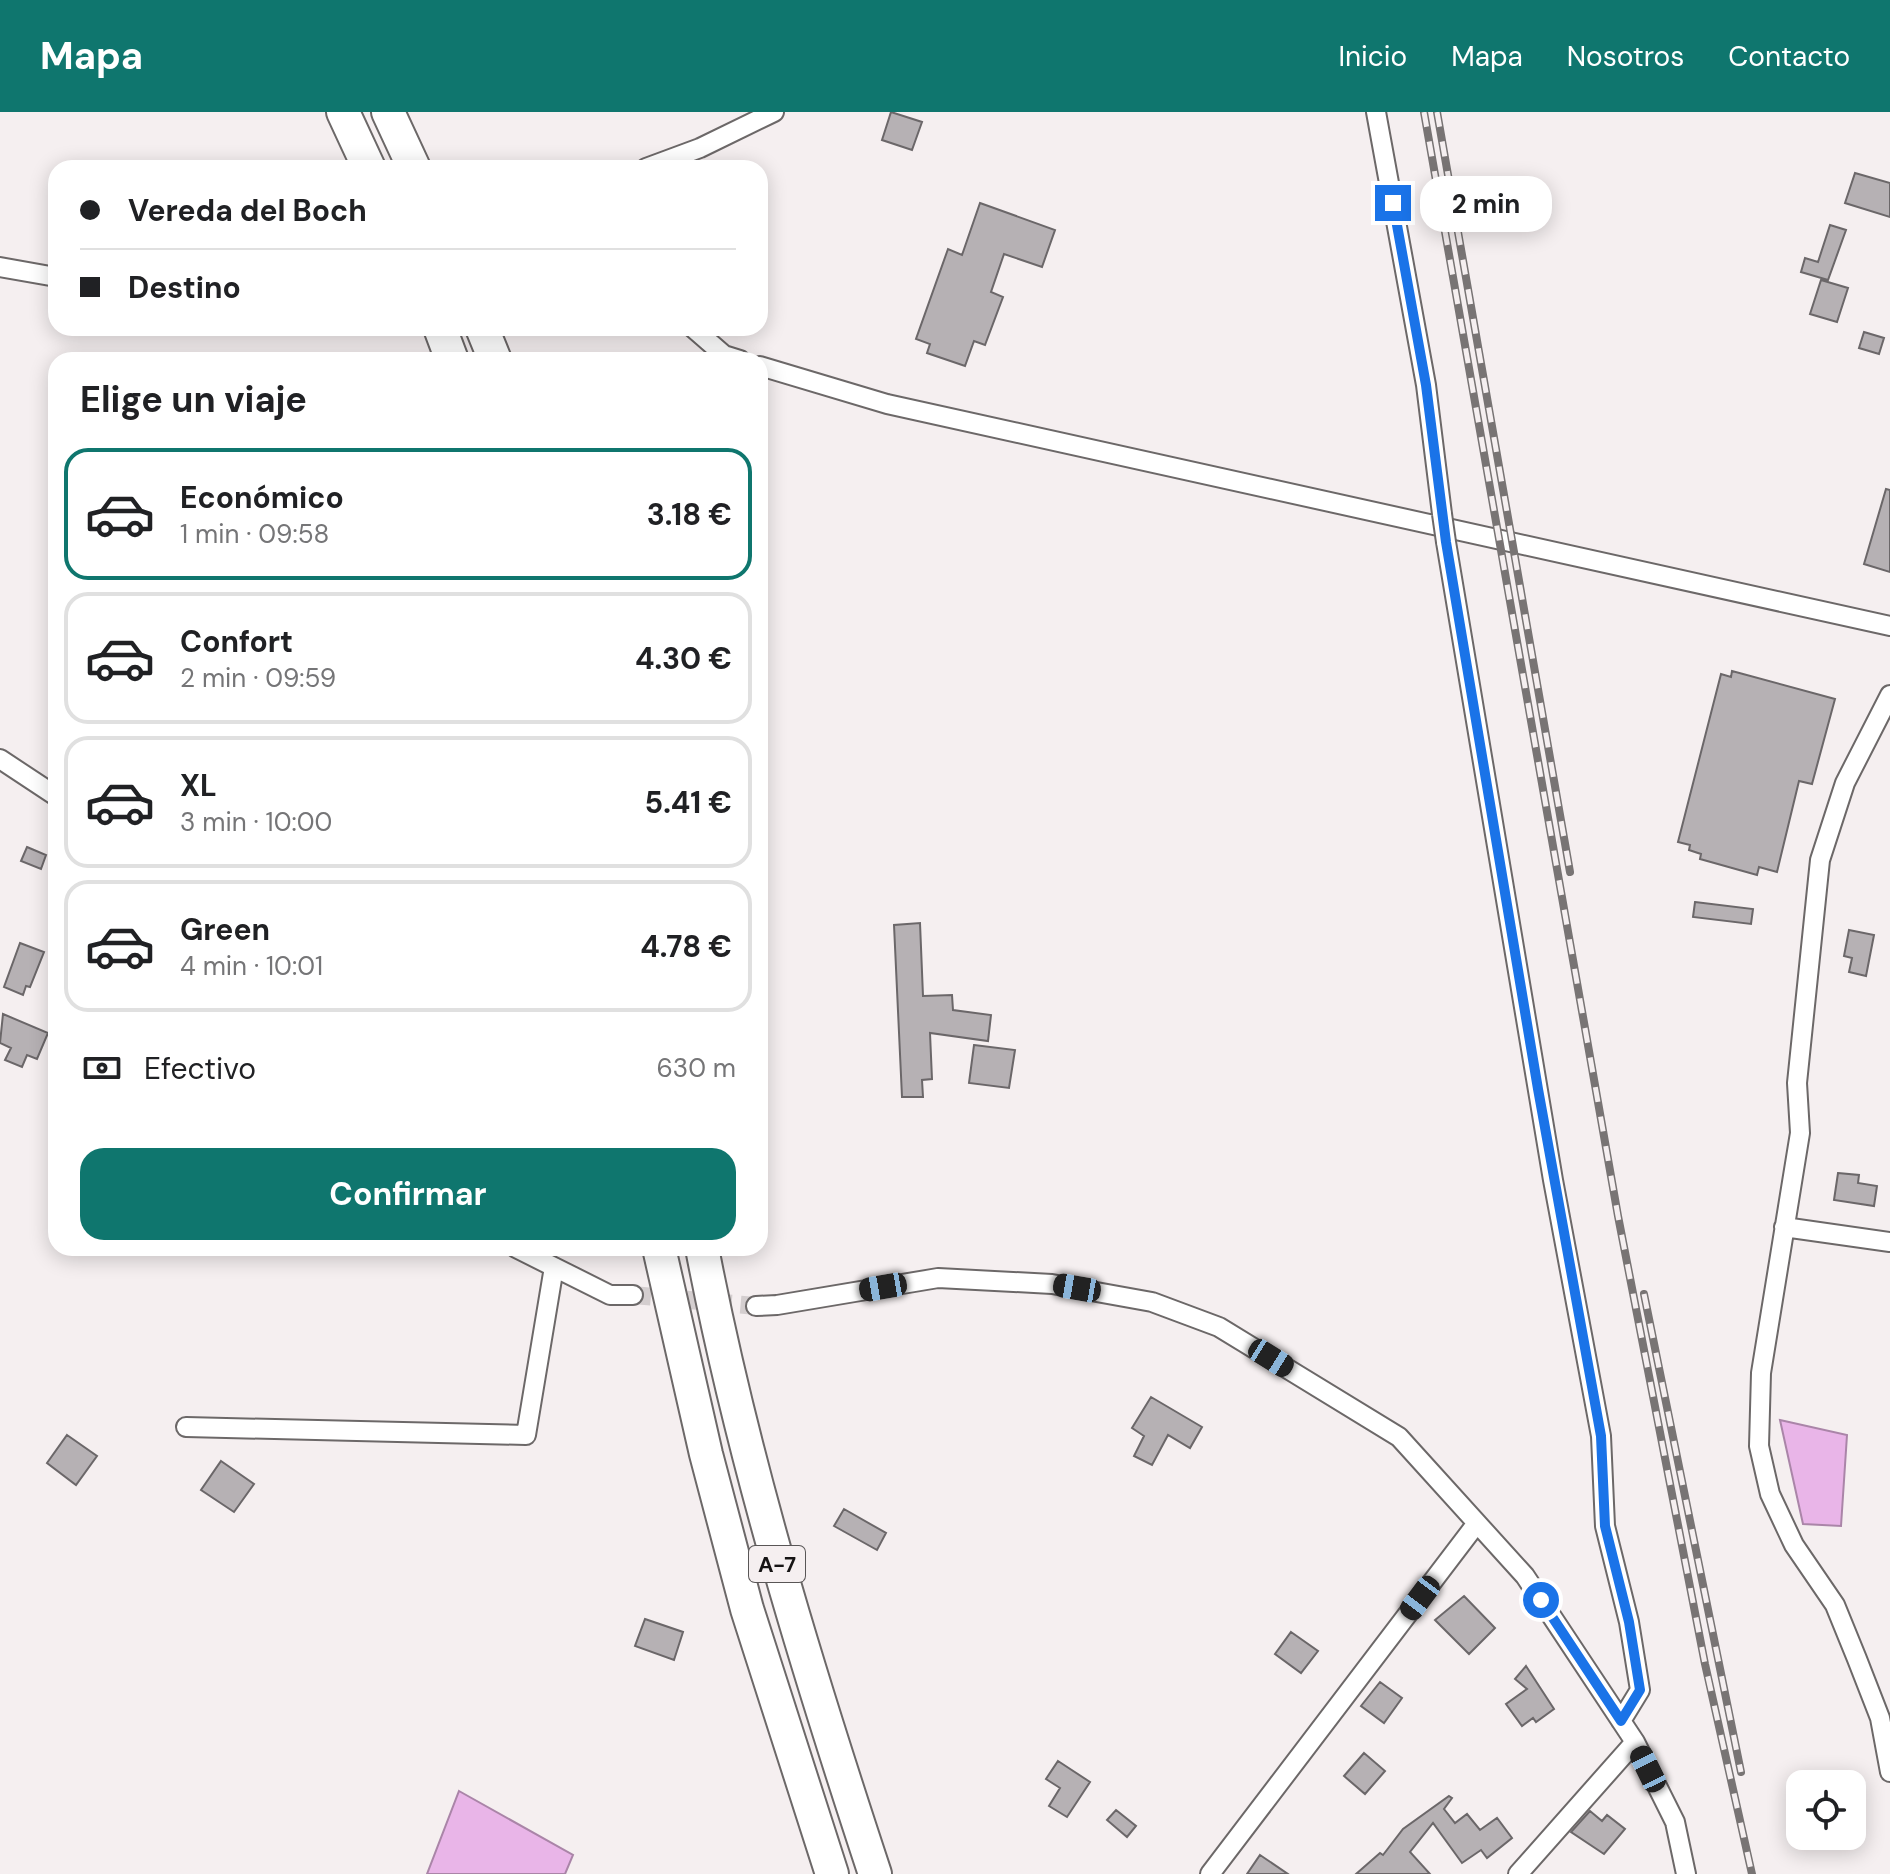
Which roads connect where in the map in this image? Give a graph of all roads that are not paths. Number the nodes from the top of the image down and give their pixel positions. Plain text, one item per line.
1 (343, 112) edge
2 (388, 112) edge
3 (774, 112) edge
4 (1376, 112) edge
5 (365, 160) edge
6 (410, 160) edge
7 (668, 160) edge
8 (0, 267) edge
9 (48, 276) edge
10 (702, 336) edge
11 (721, 352) edge
12 (768, 368) edge
13 (1890, 626) edge
14 (1890, 695) edge
15 (0, 759) edge
16 (48, 791) edge
17 (1784, 1227) junction
18 (1890, 1242) edge
19 (532, 1256) edge
20 (661, 1256) edge
21 (704, 1256) edge
22 (554, 1267) junction
23 (633, 1295) tunnel mouth
24 (756, 1306) tunnel mouth
25 (186, 1427) dead end
26 (1477, 1523) junction
27 (1621, 1721) junction
28 (1635, 1742) junction
29 (1890, 1772) edge
30 (832, 1874) edge
31 (875, 1874) edge
32 (1210, 1874) edge
33 (1518, 1874) edge
34 (1686, 1874) edge

1 - 5 highway
2 - 6 highway
3 - 7 street
4 - 27 street, bridge
8 - 9 street
10 - 11 street
12 - 13 street
14 - 17 street
15 - 16 street
17 - 18 street
17 - 29 street
19 - 22 street
20 - 30 highway, A-7
21 - 31 highway, A-7
22 - 23 street
22 - 25 street
24 - 26 street
26 - 27 street
26 - 32 street
27 - 28 street
28 - 33 street
28 - 34 street

